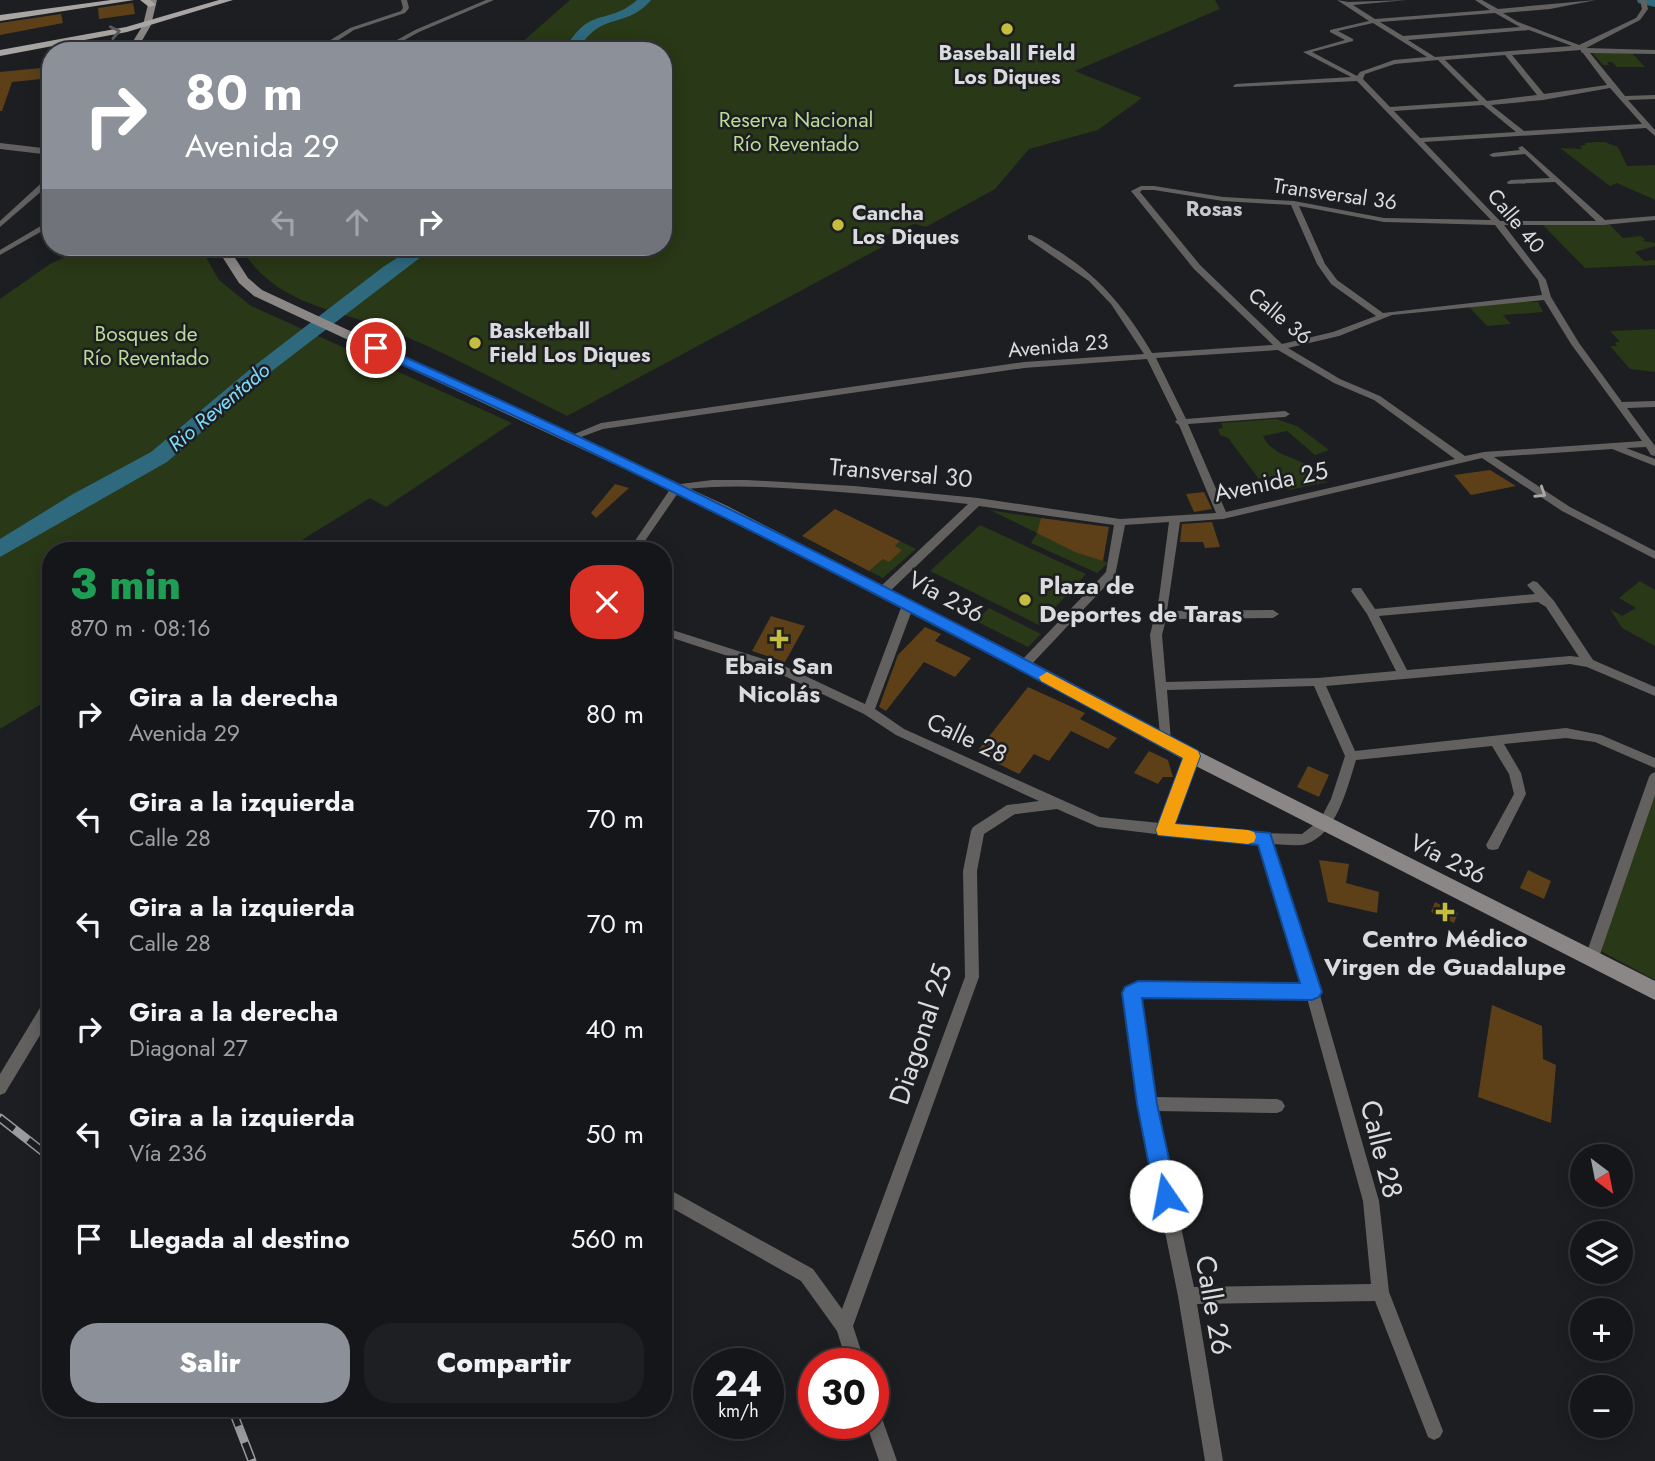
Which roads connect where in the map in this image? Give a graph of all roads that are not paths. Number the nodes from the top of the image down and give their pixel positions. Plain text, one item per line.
1 (130, 0) edge
2 (229, 0) edge
3 (404, 0) edge
4 (491, 0) edge
5 (1404, 0) edge
6 (1479, 0) edge
7 (1527, 0) edge
8 (1593, 0) edge
9 (150, 2) edge
10 (1344, 2) edge
11 (1576, 2) edge
12 (1644, 2) edge
13 (1538, 8) junction
14 (1494, 12) junction
15 (0, 18) edge
16 (1376, 21) junction
17 (146, 25) junction
18 (1529, 28) junction
19 (1404, 38) junction
20 (57, 42) edge
21 (136, 42) edge
22 (331, 42) edge
23 (397, 42) edge
24 (42, 45) edge
25 (1582, 49) junction
26 (1421, 50) junction
27 (1655, 52) edge
28 (0, 53) edge
29 (1507, 53) junction
30 (1436, 58) junction
31 (1394, 62) junction
32 (1359, 79) junction
33 (1236, 86) dead end
34 (1612, 86) junction
35 (1543, 97) junction
36 (1655, 97) edge
37 (1623, 98) junction
38 (1485, 103) junction
39 (1389, 108) junction
40 (1648, 126) junction
41 (1523, 134) junction
42 (1655, 134) edge
43 (1420, 139) junction
44 (0, 146) edge
45 (42, 151) edge
46 (1493, 155) dead end
47 (1557, 180) junction
48 (1511, 183) dead end
49 (42, 187) edge
50 (1137, 189) joint
51 (1294, 203) junction
52 (1655, 218) edge
53 (1497, 222) junction
54 (1603, 223) junction
55 (0, 225) edge
56 (42, 227) edge
57 (1031, 237) dead end
58 (0, 253) edge
59 (228, 256) edge
60 (1547, 297) junction
61 (1382, 316) junction
62 (1280, 347) junction
63 (1150, 357) junction
64 (1655, 404) edge
65 (1619, 405) junction
66 (1285, 414) dead end
67 (1180, 422) junction
68 (570, 438) junction
69 (1605, 445) junction
70 (1651, 449) edge
71 (1484, 455) junction
72 (1465, 461) junction
73 (1655, 463) edge
74 (677, 487) junction
75 (978, 501) junction
76 (1223, 516) junction
77 (1175, 520) junction
78 (1120, 522) junction
79 (639, 542) edge
80 (1655, 555) edge
81 (1533, 585) dead end
82 (883, 591) junction
83 (1357, 591) dead end
84 (1544, 600) junction
85 (908, 605) junction
86 (1372, 613) junction
87 (1273, 614) dead end
88 (1161, 615) junction
89 (672, 634) edge
90 (1589, 663) junction
91 (1024, 665) junction
92 (1403, 674) junction
93 (1318, 682) junction
94 (1162, 686) junction
95 (1655, 692) edge
96 (867, 712) junction
97 (1495, 740) junction
98 (1165, 741) junction
99 (1192, 756) junction
100 (1351, 756) junction
101 (1655, 763) edge
102 (1655, 777) edge
103 (1056, 804) junction
104 (1325, 824) junction
105 (1164, 830) junction
106 (1264, 838) junction
107 (1493, 845) dead end
108 (1591, 960) junction
109 (1655, 990) edge
110 (1312, 992) junction
111 (1132, 993) joint
112 (42, 1018) edge
113 (0, 1088) edge
114 (1147, 1104) junction
115 (1277, 1106) dead end
116 (672, 1199) edge
117 (1380, 1292) junction
118 (1187, 1296) junction
119 (844, 1326) junction
120 (851, 1348) edge
121 (1434, 1431) dead end
122 (881, 1439) edge
123 (888, 1461) edge
124 (1214, 1461) edge

1 - 15 main road
2 - 17 main road
3 - 22 street
4 - 23 street
5 - 10 street
6 - 14 street
7 - 13 street
8 - 11 street
9 - 17 main road
10 - 16 street
11 - 13 street
12 - 25 street
13 - 14 street
14 - 16 street
14 - 18 street
16 - 19 street
16 - 32 street, Calle 40
20 -> 17 main road
17 - 21 main road
18 - 19 street
18 - 25 street
19 - 26 street
28 -> 24 main road
25 - 27 street
25 - 29 street
25 - 34 street
26 - 30 street
26 - 31 street
29 - 30 street
29 - 35 street
30 - 31 street
30 - 38 street
31 - 32 street
32 - 33 street
32 - 39 street, Calle 40
34 - 35 street
34 - 37 street
35 - 38 street
36 - 37 street
37 - 40 street
38 - 39 street
38 - 41 street
39 - 43 street, Calle 40
40 - 41 street
40 - 42 street
41 - 43 street
43 - 53 street, Calle 40
44 - 45 street
46 - 47 street
47 - 48 street
47 - 54 street
49 - 55 street
50 - 51 street, Transversal 36
50 - 62 street, Calle 36
51 - 53 street, Transversal 36
51 - 61 street
52 - 54 street, Transversal 36
53 - 54 street, Transversal 36
53 - 60 street, Calle 40
56 - 58 street
57 - 63 street
59 - 68 main road, Vía 236
60 - 61 street, Avenida 23
60 - 65 street, Calle 40
61 - 62 street, Avenida 23
62 - 63 street, Avenida 23
62 - 72 street, Calle 36
63 - 67 street
63 - 68 street, Avenida 23
64 - 65 street
65 - 70 street, Calle 40
66 - 67 street
67 - 76 street
68 - 74 main road, Vía 236
69 - 70 street, Avenida 25
69 - 71 street, Avenida 25
69 - 73 street, Avenida 25
71 - 72 street, Avenida 25
71 -> 80 street
72 - 76 street, Avenida 25
74 - 75 street, Transversal 30
74 - 79 street
74 - 82 main road, Vía 236
75 - 78 street, Transversal 30
75 - 82 street
76 - 77 street, Avenida 25
77 - 78 street, Avenida 25
77 - 88 street
78 - 91 street
81 - 84 street
82 - 85 main road, Vía 236
83 - 86 street
84 - 86 street
84 - 90 street
85 - 91 main road, Vía 236
85 - 96 street
86 - 92 street
87 - 88 street
88 - 94 street
89 - 96 street, Calle 28
90 - 92 street
90 - 95 street
91 - 98 main road, Vía 236
92 - 93 street
93 - 94 street
93 - 100 street
94 - 98 street
96 - 103 street, Calle 28
97 - 100 street
97 - 101 street
97 - 107 street
98 - 99 main road, Vía 236
99 - 104 main road, Vía 236
99 - 105 street
100 - 104 street
102 - 108 street
103 - 105 street, Calle 28
103 - 119 street, Diagonal 25
104 - 106 street, Calle 28
104 - 108 main road, Vía 236
105 - 106 street, Calle 28
106 - 110 street, Calle 28
108 - 109 main road, Vía 236
110 - 111 street
110 - 117 street, Calle 28
111 - 114 street, Calle 26
112 - 113 street
114 - 115 street
114 - 118 street, Calle 26
116 - 119 street
117 - 118 street
117 - 121 street, Calle 28
118 - 124 street, Calle 26
119 - 120 street
122 - 123 street

